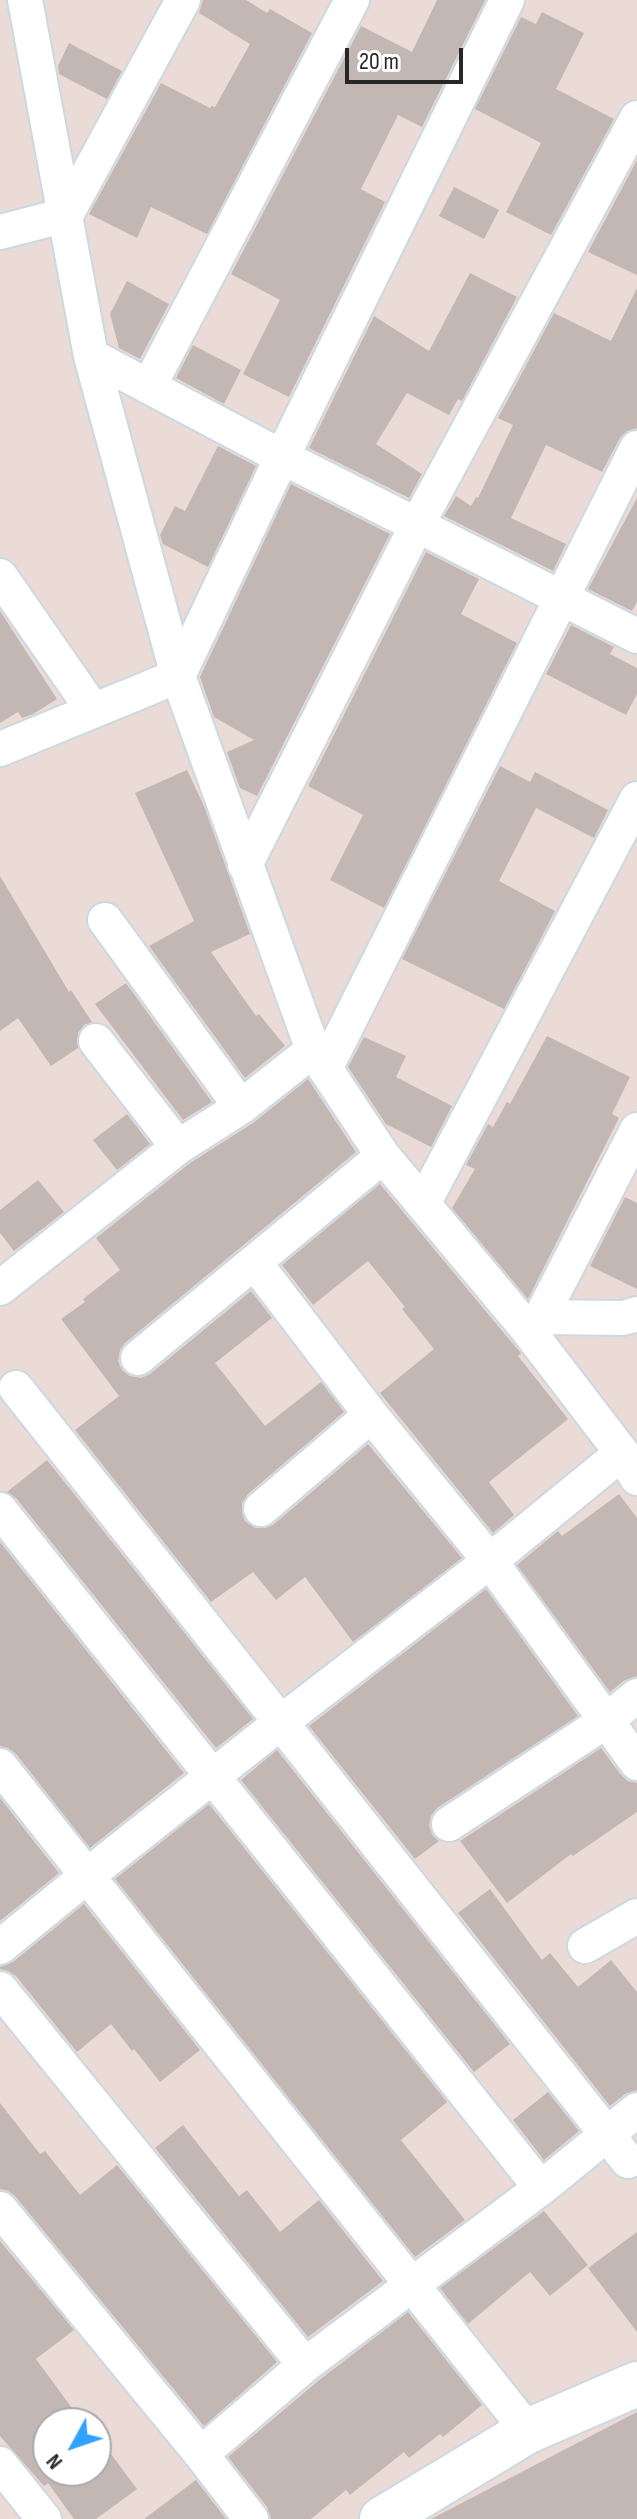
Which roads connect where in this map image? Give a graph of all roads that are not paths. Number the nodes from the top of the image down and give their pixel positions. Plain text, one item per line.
1 (25, 0) edge
2 (183, 0) edge
3 (352, 0) edge
4 (507, 0) edge
5 (637, 118) edge
6 (66, 215) junction
7 (0, 232) edge
8 (91, 356) junction
9 (149, 386) junction
10 (637, 448) edge
11 (282, 457) junction
12 (417, 525) junction
13 (0, 576) edge
14 (561, 598) junction
15 (637, 636) edge
16 (178, 676) junction
17 (93, 710) junction
18 (0, 749) edge
19 (637, 799) edge
20 (245, 865) junction
21 (105, 920) dead end
22 (96, 1041) dead end
23 (319, 1059) junction
24 (241, 1107) junction
25 (637, 1130) edge
26 (178, 1147) junction
27 (383, 1156) junction
28 (423, 1204) junction
29 (255, 1263) junction
30 (0, 1288) edge
31 (637, 1314) edge
32 (532, 1321) junction
33 (138, 1358) dead end
34 (16, 1388) dead end
35 (371, 1415) junction
36 (629, 1466) edge
37 (261, 1509) dead end
38 (0, 1510) edge
39 (490, 1561) junction
40 (637, 1696) edge
41 (606, 1721) junction
42 (280, 1723) junction
43 (637, 1763) edge
44 (0, 1766) edge
45 (211, 1777) junction
46 (449, 1824) dead end
47 (88, 1875) junction
48 (637, 1916) edge
49 (585, 1946) dead end
50 (0, 1947) edge
51 (0, 1989) edge
52 (637, 2110) edge
53 (607, 2132) junction
54 (628, 2161) dead end
55 (541, 2188) junction
56 (0, 2209) edge
57 (411, 2283) junction
58 (305, 2365) junction
59 (636, 2385) edge
60 (528, 2431) junction
61 (201, 2454) junction
62 (0, 2464) edge
63 (44, 2519) edge
64 (251, 2519) edge
65 (382, 2519) edge

1 - 6 street
2 - 6 street
3 - 9 street
4 - 11 street
5 - 12 street
6 - 7 street
6 - 8 street
8 - 9 street
8 - 16 street
9 - 11 street
10 - 14 street
11 - 12 street
11 - 16 street
12 - 14 street
12 - 20 street
13 - 17 street
14 - 15 street
14 - 23 street
16 - 17 street
16 - 20 street
17 - 18 street
19 - 28 street
20 - 23 street
21 - 24 street
22 - 26 street
23 - 24 street
23 - 27 street
24 - 26 street
25 - 32 street
26 - 30 street
27 - 28 street
27 - 29 street
28 - 32 street
29 - 33 street
29 - 35 street
31 - 32 street
32 - 36 street
34 - 42 street
35 - 37 street
35 - 39 street
36 - 39 street
38 - 45 street
39 - 41 street
39 - 42 street
40 - 41 street
41 - 43 street
41 - 46 street
42 - 45 street
42 - 53 street
44 - 47 street
45 - 47 street
45 - 55 street
47 - 50 street
47 - 57 street
48 - 49 street
51 - 58 street
52 - 53 street
53 - 54 street
53 - 55 street
55 - 57 street
56 - 61 street
57 - 58 street
57 - 60 street
58 - 61 street
59 - 60 street
60 - 65 street
61 - 64 street
62 - 63 street

